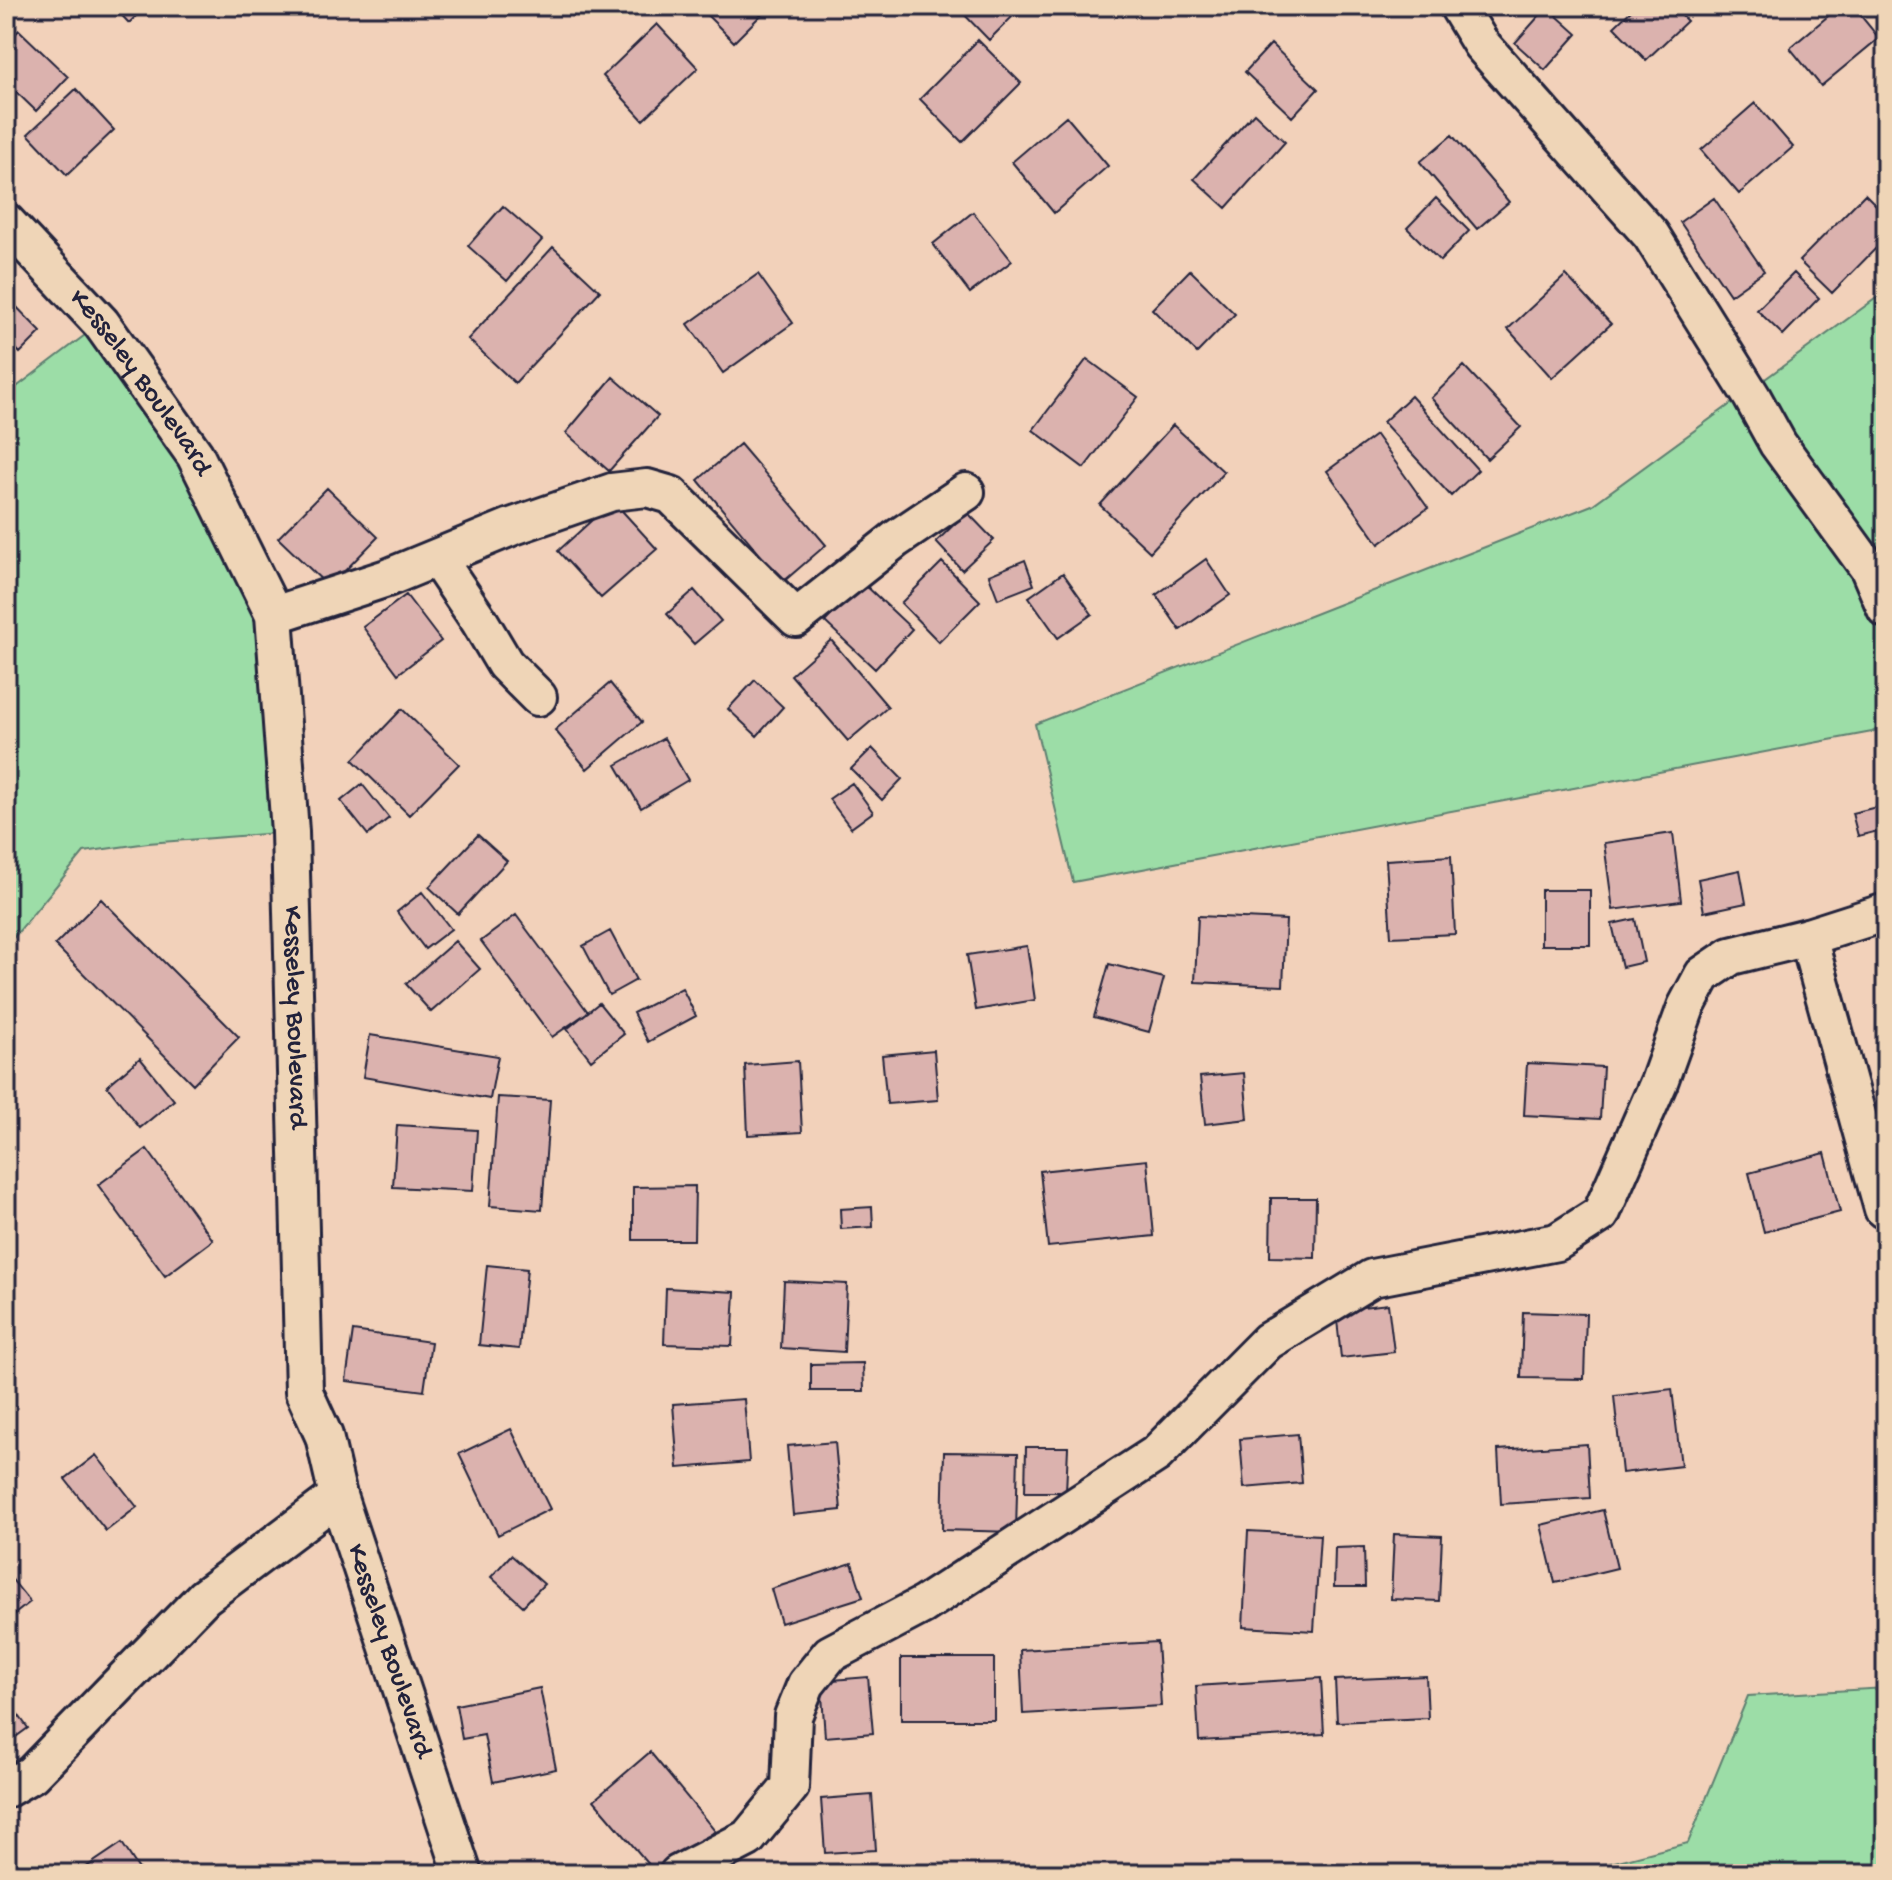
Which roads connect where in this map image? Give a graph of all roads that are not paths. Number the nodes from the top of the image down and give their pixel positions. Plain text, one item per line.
1 (1458, 6) edge
2 (6, 222) edge
3 (966, 492) dead end
4 (437, 558) junction
5 (1886, 609) edge
6 (274, 615) junction
7 (538, 697) dead end
8 (1886, 912) edge
9 (1808, 937) junction
10 (1886, 1210) edge
11 (338, 1496) junction
12 (6, 1789) edge
13 (463, 1874) edge
14 (678, 1874) edge

1 - 5 street
2 - 6 street, Kesseley Boulevard
3 - 4 street
4 - 6 street
4 - 7 street
6 - 11 street, Kesseley Boulevard
8 - 9 street
9 - 10 street
9 - 14 street
11 - 12 street
11 - 13 street, Kesseley Boulevard

